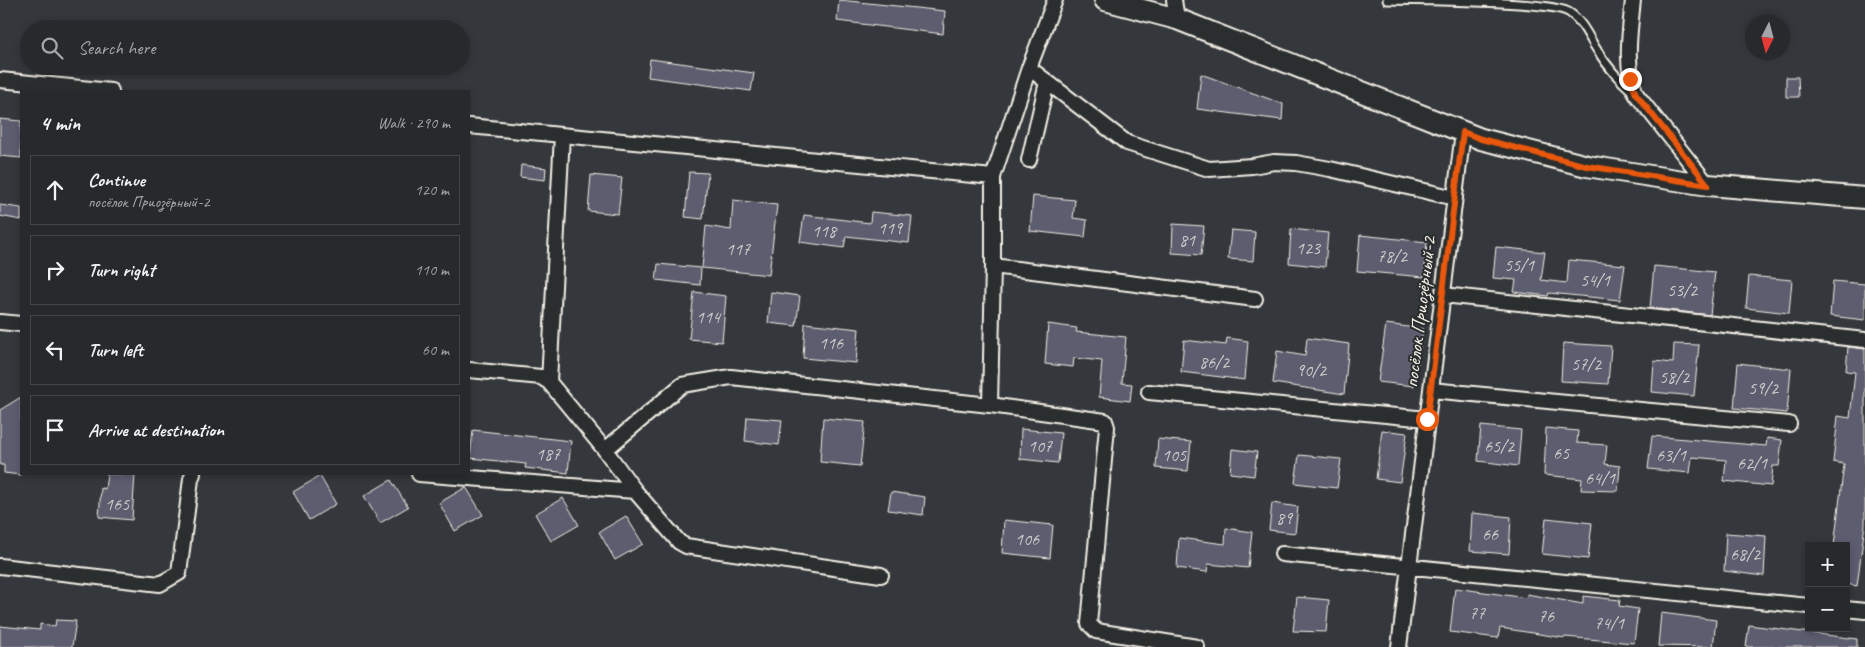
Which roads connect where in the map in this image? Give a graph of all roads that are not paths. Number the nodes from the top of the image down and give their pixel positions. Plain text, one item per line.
1 (1055, 0) edge
2 (1105, 0) edge
3 (1387, 0) edge
4 (1633, 0) edge
5 (1532, 2) edge
6 (1176, 10) edge
7 (1029, 68) junction
8 (0, 80) edge
9 (1047, 82) junction
10 (101, 90) edge
11 (1636, 94) junction
12 (470, 126) edge
13 (1463, 132) junction
14 (562, 135) junction
15 (1029, 160) dead end
16 (993, 177) junction
17 (1708, 185) junction
18 (1454, 198) junction
19 (1865, 198) edge
20 (993, 266) junction
21 (1443, 295) junction
22 (1255, 299) dead end
23 (0, 322) edge
24 (20, 324) edge
25 (1865, 340) edge
26 (470, 370) edge
27 (548, 382) junction
28 (1431, 390) junction
29 (1149, 392) dead end
30 (990, 405) junction
31 (1427, 419) junction
32 (1789, 424) dead end
33 (605, 450) junction
34 (193, 475) edge
35 (432, 475) edge
36 (636, 491) junction
37 (1282, 554) dead end
38 (0, 566) edge
39 (1409, 566) junction
40 (882, 575) dead end
41 (1805, 606) edge
42 (1850, 609) edge
43 (1865, 611) edge
44 (1197, 647) edge
45 (1399, 647) edge

1 - 7 street
2 - 6 street
3 - 5 lane
4 - 11 street
5 - 11 lane
6 - 13 street
7 - 9 street
7 - 16 street
8 - 10 street
9 - 15 street
9 - 18 street
11 - 17 street
12 - 14 street
13 - 17 street
13 - 18 street, посёлок Приозёрный-2
14 - 16 street
14 - 27 street
16 - 20 street
17 - 19 street
18 - 21 street, посёлок Приозёрный-2
20 - 22 street
20 - 30 street
21 - 25 street
21 - 28 street, посёлок Приозёрный-2
23 - 24 street
26 - 27 street
27 - 33 street
28 - 31 street, посёлок Приозёрный-2
28 - 32 street
29 - 31 street
30 - 33 street
30 - 44 street
31 - 39 street, посёлок Приозёрный-2
33 - 36 street
34 - 38 street
35 - 36 street
36 - 40 street
37 - 39 street
39 - 41 street
39 - 45 street, посёлок Приозёрный-2
42 - 43 street

